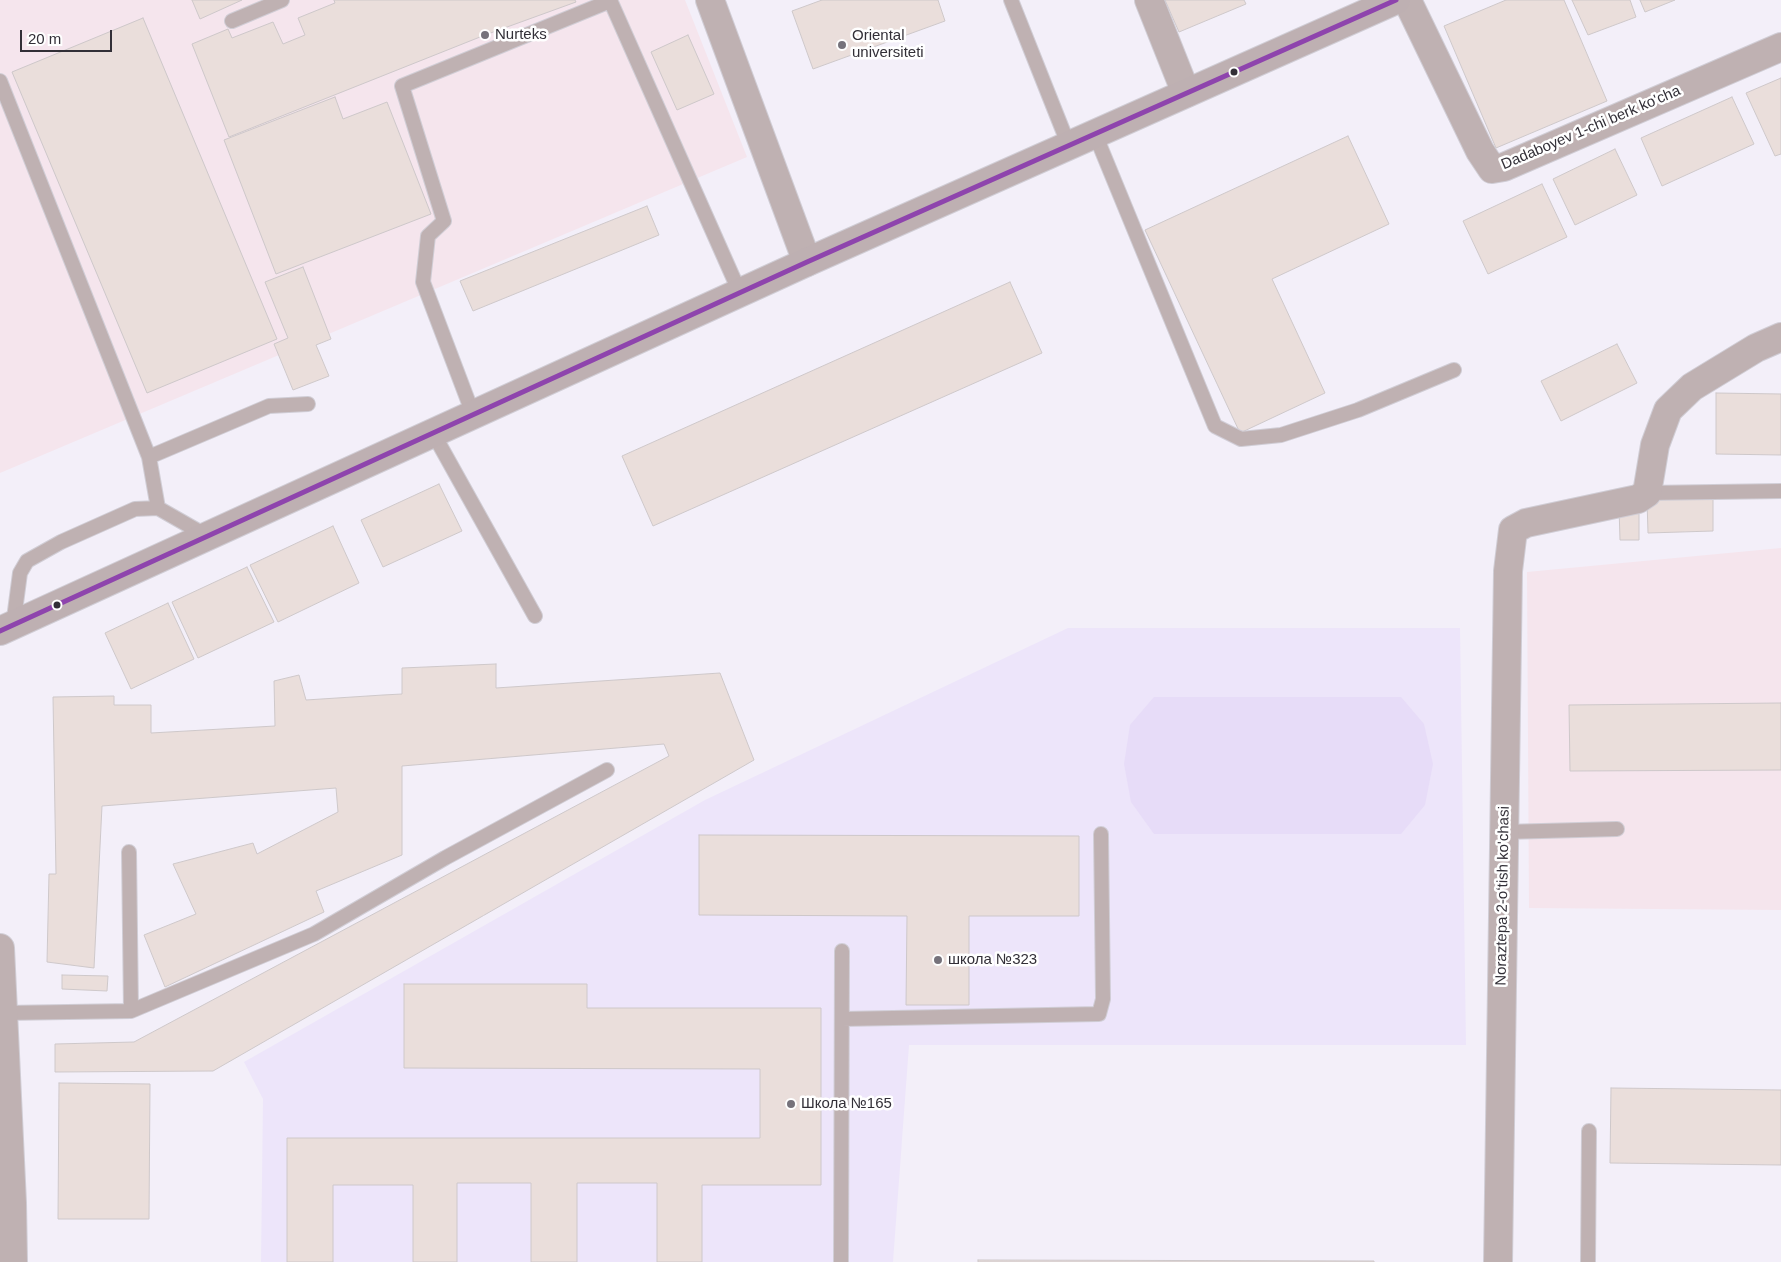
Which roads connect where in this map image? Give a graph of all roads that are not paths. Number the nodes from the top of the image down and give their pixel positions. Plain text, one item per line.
1 (282, 0) edge
2 (610, 0) edge
3 (710, 0) edge
4 (1011, 0) edge
5 (1150, 0) edge
6 (1396, 0) edge
7 (1407, 0) edge
8 (232, 21) dead end
9 (1781, 47) edge
10 (0, 81) edge
11 (1186, 93) junction
12 (1095, 134) junction
13 (1069, 146) junction
14 (807, 262) junction
15 (740, 293) junction
16 (1781, 337) edge
17 (1454, 370) dead end
18 (308, 404) dead end
19 (473, 414) junction
20 (433, 432) junction
21 (149, 457) junction
22 (1781, 491) edge
23 (1647, 493) junction
24 (158, 508) junction
25 (207, 536) junction
26 (536, 616) dead end
27 (6, 628) edge
28 (607, 770) dead end
29 (1617, 830) dead end
30 (1504, 832) junction
31 (1101, 834) dead end
32 (129, 852) dead end
33 (0, 948) edge
34 (842, 951) dead end
35 (131, 1011) junction
36 (4, 1013) junction
37 (842, 1019) junction
38 (1589, 1131) dead end
39 (8, 1206) edge
40 (13, 1262) edge
41 (841, 1262) edge
42 (1498, 1262) edge
43 (1588, 1262) edge

1 - 8 lane
2 - 15 lane
2 - 19 lane
3 - 14 street
4 - 13 lane
5 - 11 street
6 - 11 main road
7 - 9 street, Dadaboyev 1-chi berk ko'cha
10 - 21 lane
11 - 12 main road
12 - 13 main road
12 - 17 lane
13 - 14 main road
14 - 15 main road
15 - 19 main road
16 - 23 street
18 - 21 lane
19 - 20 main road
20 - 25 main road
20 - 26 lane
21 - 24 lane
22 - 23 lane
23 - 30 street, Noraztepa 2-oʻtish ko'chasi
24 - 25 lane
24 - 27 lane
25 - 27 main road
28 - 35 lane
29 - 30 lane
30 - 42 street, Noraztepa 2-oʻtish ko'chasi
31 - 37 lane
32 - 35 lane
33 - 36 street
34 - 37 lane
35 - 36 lane
36 - 39 street
37 - 41 lane
38 - 43 lane
39 - 40 street

